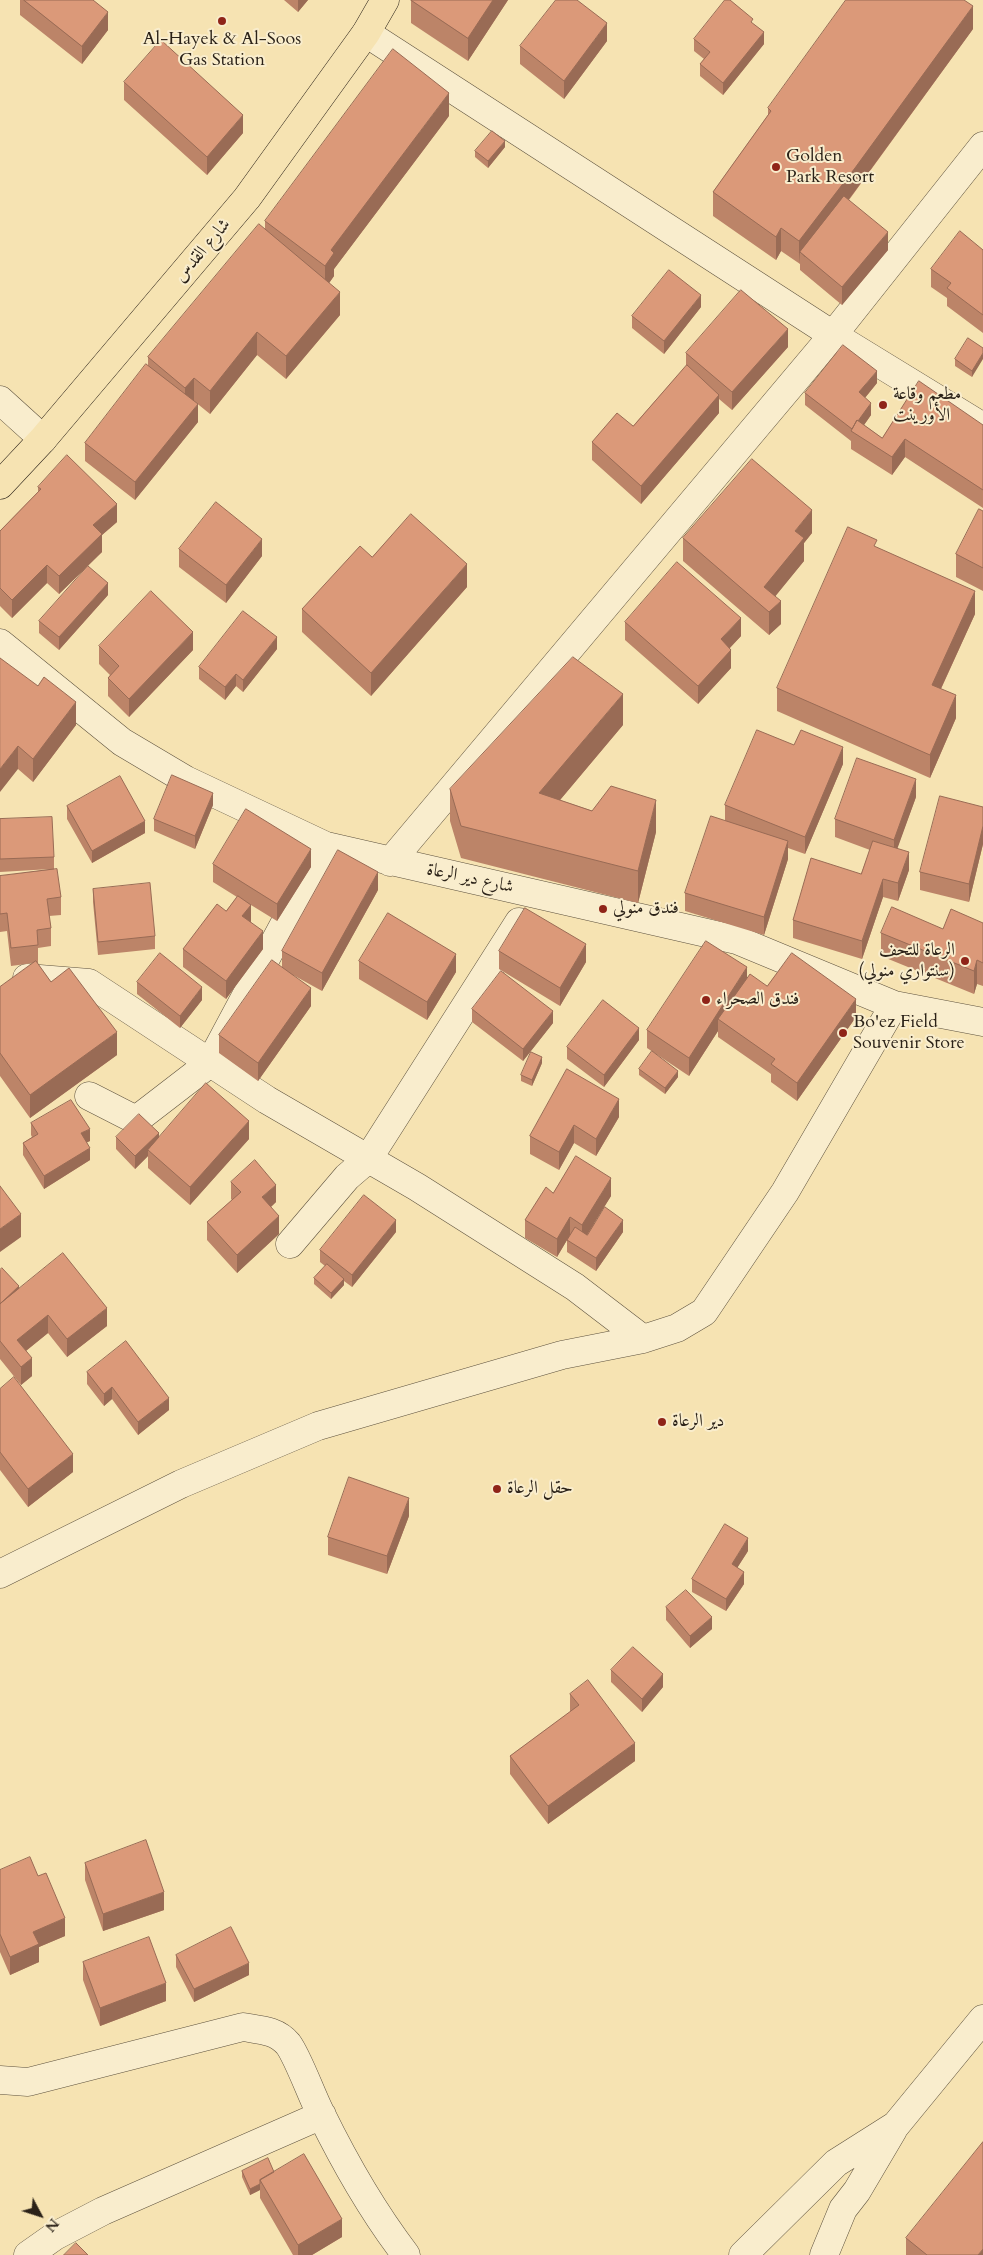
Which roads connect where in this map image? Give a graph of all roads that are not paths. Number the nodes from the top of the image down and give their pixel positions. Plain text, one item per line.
1 (385, 0) edge
2 (366, 32) junction
3 (983, 146) edge
4 (833, 335) junction
5 (0, 400) edge
6 (983, 427) edge
7 (43, 439) junction
8 (0, 486) edge
9 (0, 642) edge
10 (326, 846) junction
11 (390, 862) junction
12 (538, 894) junction
13 (27, 978) edge
14 (894, 1004) junction
15 (983, 1022) edge
16 (210, 1063) junction
17 (89, 1096) dead end
18 (368, 1159) junction
19 (290, 1244) dead end
20 (643, 1339) junction
21 (2, 1568) edge
22 (983, 2018) edge
23 (0, 2080) edge
24 (322, 2115) junction
25 (896, 2125) junction
26 (28, 2255) edge
27 (406, 2255) edge
28 (744, 2255) edge
29 (824, 2255) edge

1 - 2 main road, شارع القدس
2 - 4 street
2 - 7 main road, شارع القدس
3 - 4 street
4 - 6 street
4 - 11 street
5 - 7 street
7 - 8 main road, شارع القدس
9 - 10 street, شارع دير الرعاة
10 - 11 street, شارع دير الرعاة
10 - 16 street
11 - 12 street, شارع دير الرعاة
12 - 14 street, شارع دير الرعاة
12 - 18 street
13 - 16 street
14 - 15 street, شارع دير الرعاة
14 - 20 street
16 - 17 street
16 - 18 street
18 - 19 street
18 - 20 street
20 - 21 street
22 - 25 street
23 - 24 street
24 - 26 street
24 - 27 street
25 - 28 street
25 - 29 street

